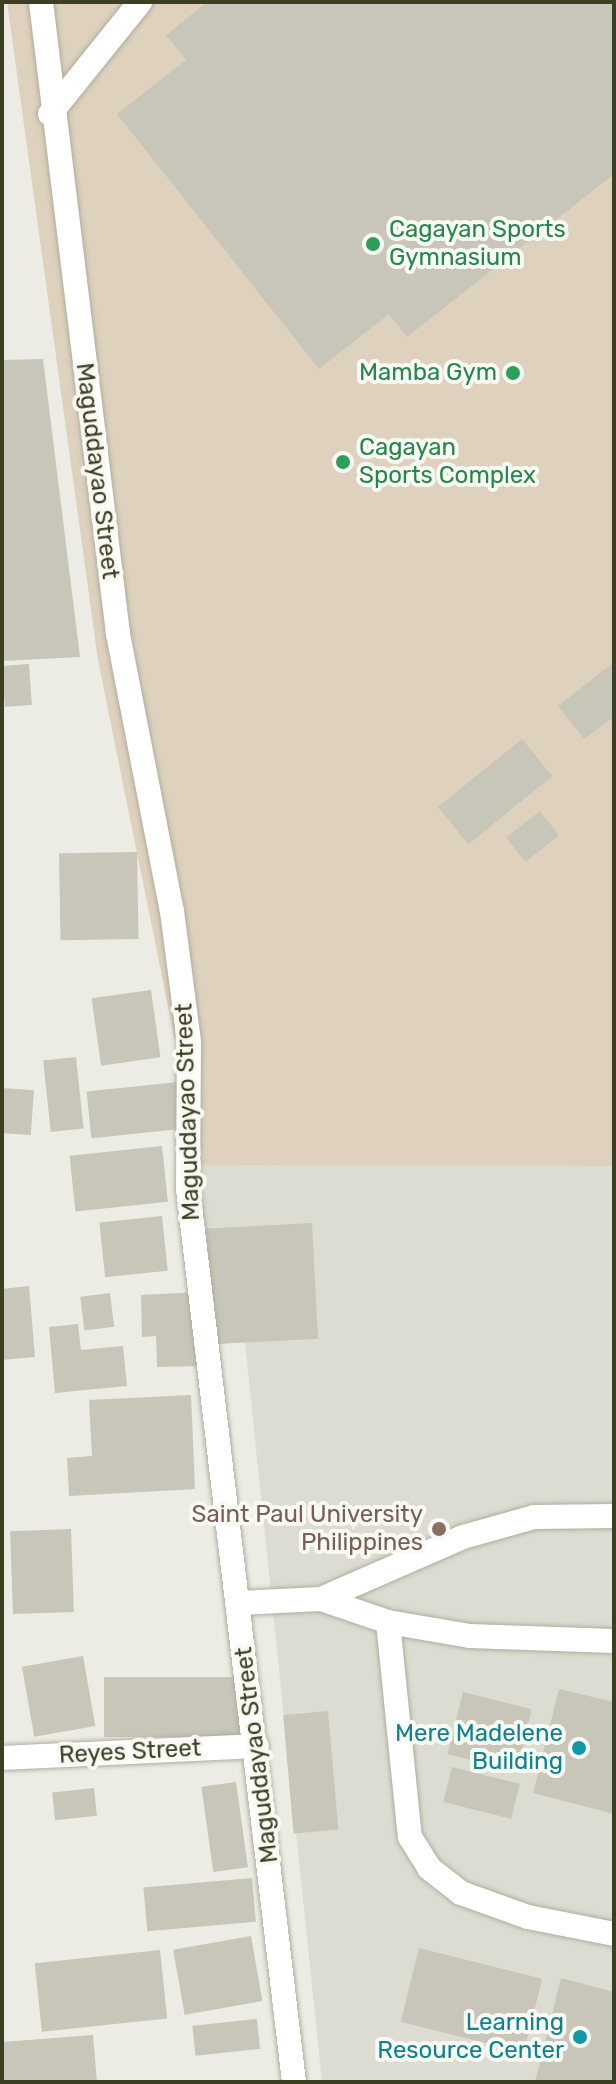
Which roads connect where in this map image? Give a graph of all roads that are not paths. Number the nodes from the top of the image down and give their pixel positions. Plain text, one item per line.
1 (41, 2) edge
2 (140, 2) edge
3 (50, 114) junction
4 (614, 1516) edge
5 (321, 1599) junction
6 (239, 1603) junction
7 (388, 1622) junction
8 (614, 1641) edge
9 (257, 1746) junction
10 (2, 1758) edge
11 (614, 1934) edge
12 (294, 2082) edge

1 - 3 street, Maguddayao Street
2 - 3 street
3 - 6 street, Maguddayao Street
4 - 5 street
5 - 6 street
5 - 7 street
6 - 9 street, Maguddayao Street
7 - 8 street
7 - 11 street
9 - 10 street, Reyes Street
9 - 12 street, Maguddayao Street

